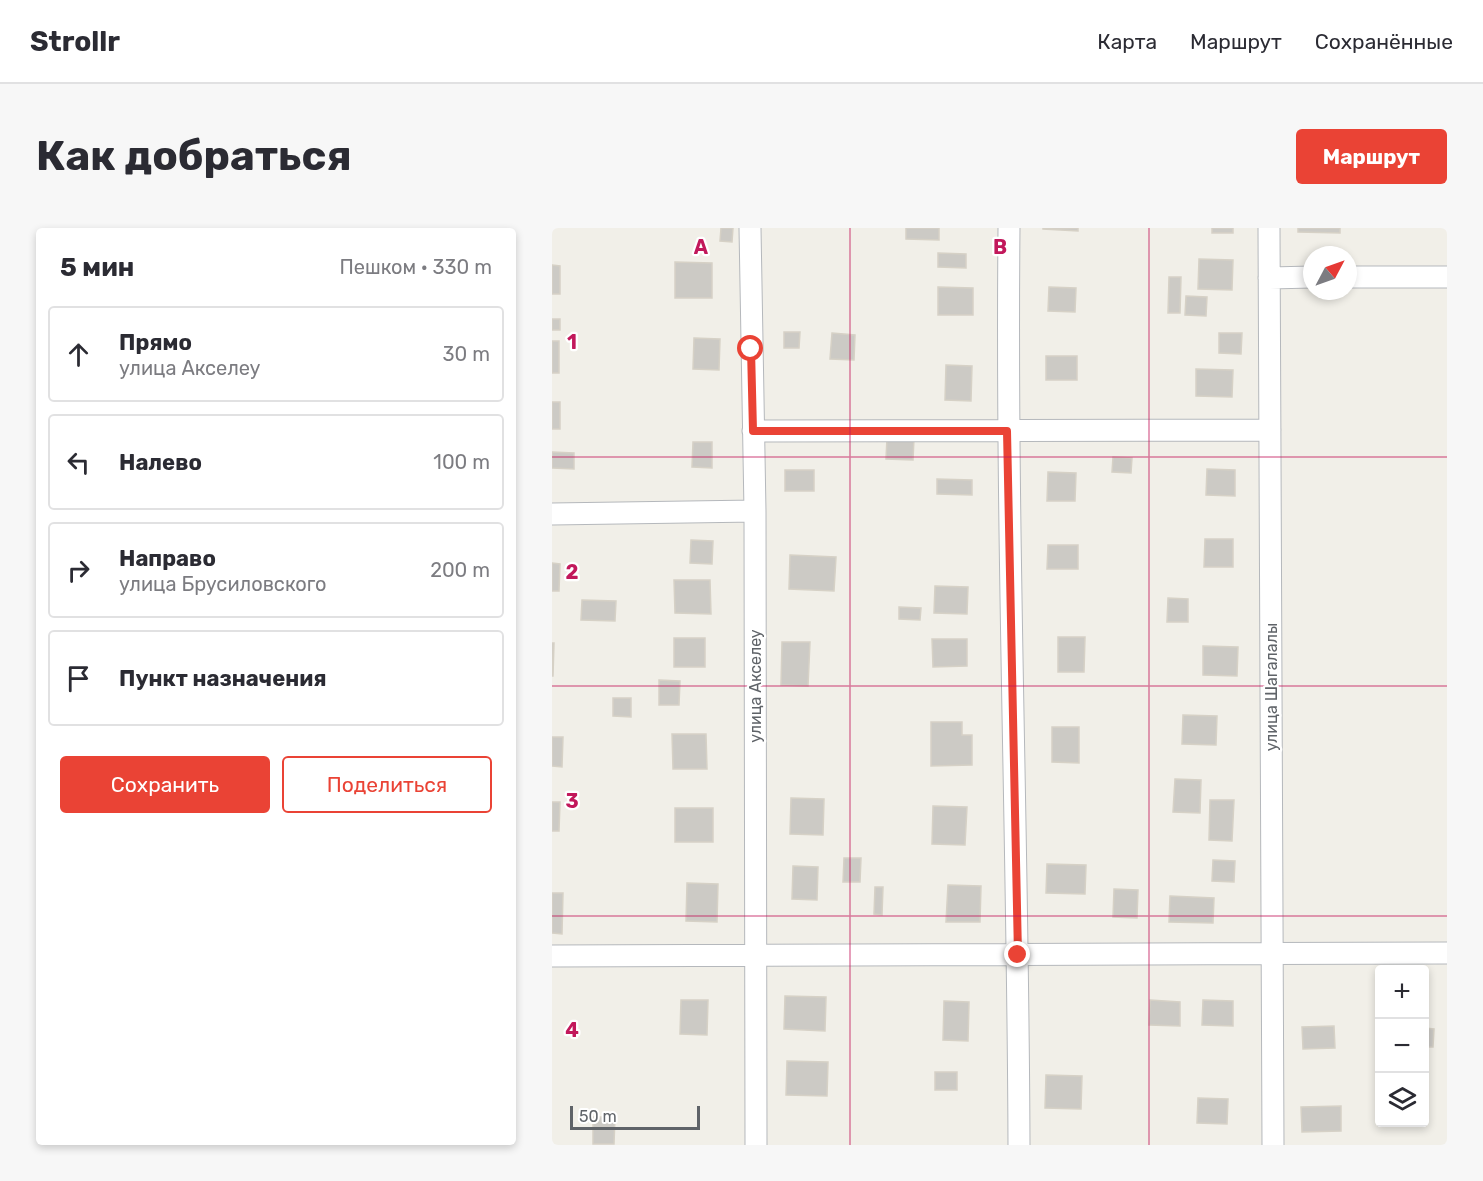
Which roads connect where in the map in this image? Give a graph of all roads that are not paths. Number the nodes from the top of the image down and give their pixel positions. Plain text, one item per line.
1 (750, 228) edge
2 (1009, 228) edge
3 (1269, 228) edge
4 (1303, 277) edge
5 (1357, 277) edge
6 (1447, 277) edge
7 (1269, 278) junction
8 (1270, 430) junction
9 (753, 431) junction
10 (1007, 431) junction
11 (755, 511) junction
12 (552, 514) edge
13 (1271, 953) junction
14 (1447, 953) edge
15 (756, 954) junction
16 (1018, 955) junction
17 (552, 956) edge
18 (756, 1145) edge
19 (1019, 1145) edge
20 (1273, 1145) edge

1 - 9 street, улица Акселеу
2 - 10 street
3 - 7 street, улица Шагалалы
4 - 7 street
5 - 6 street
7 - 8 street, улица Шагалалы
8 - 10 street
8 - 13 street, улица Шагалалы
9 - 10 street
9 - 11 street, улица Акселеу
10 - 16 street
11 - 12 street
11 - 15 street, улица Акселеу
13 - 14 street
13 - 16 street
13 - 20 street, улица Шагалалы
15 - 16 street
15 - 17 street
15 - 18 street, улица Акселеу
16 - 19 street

